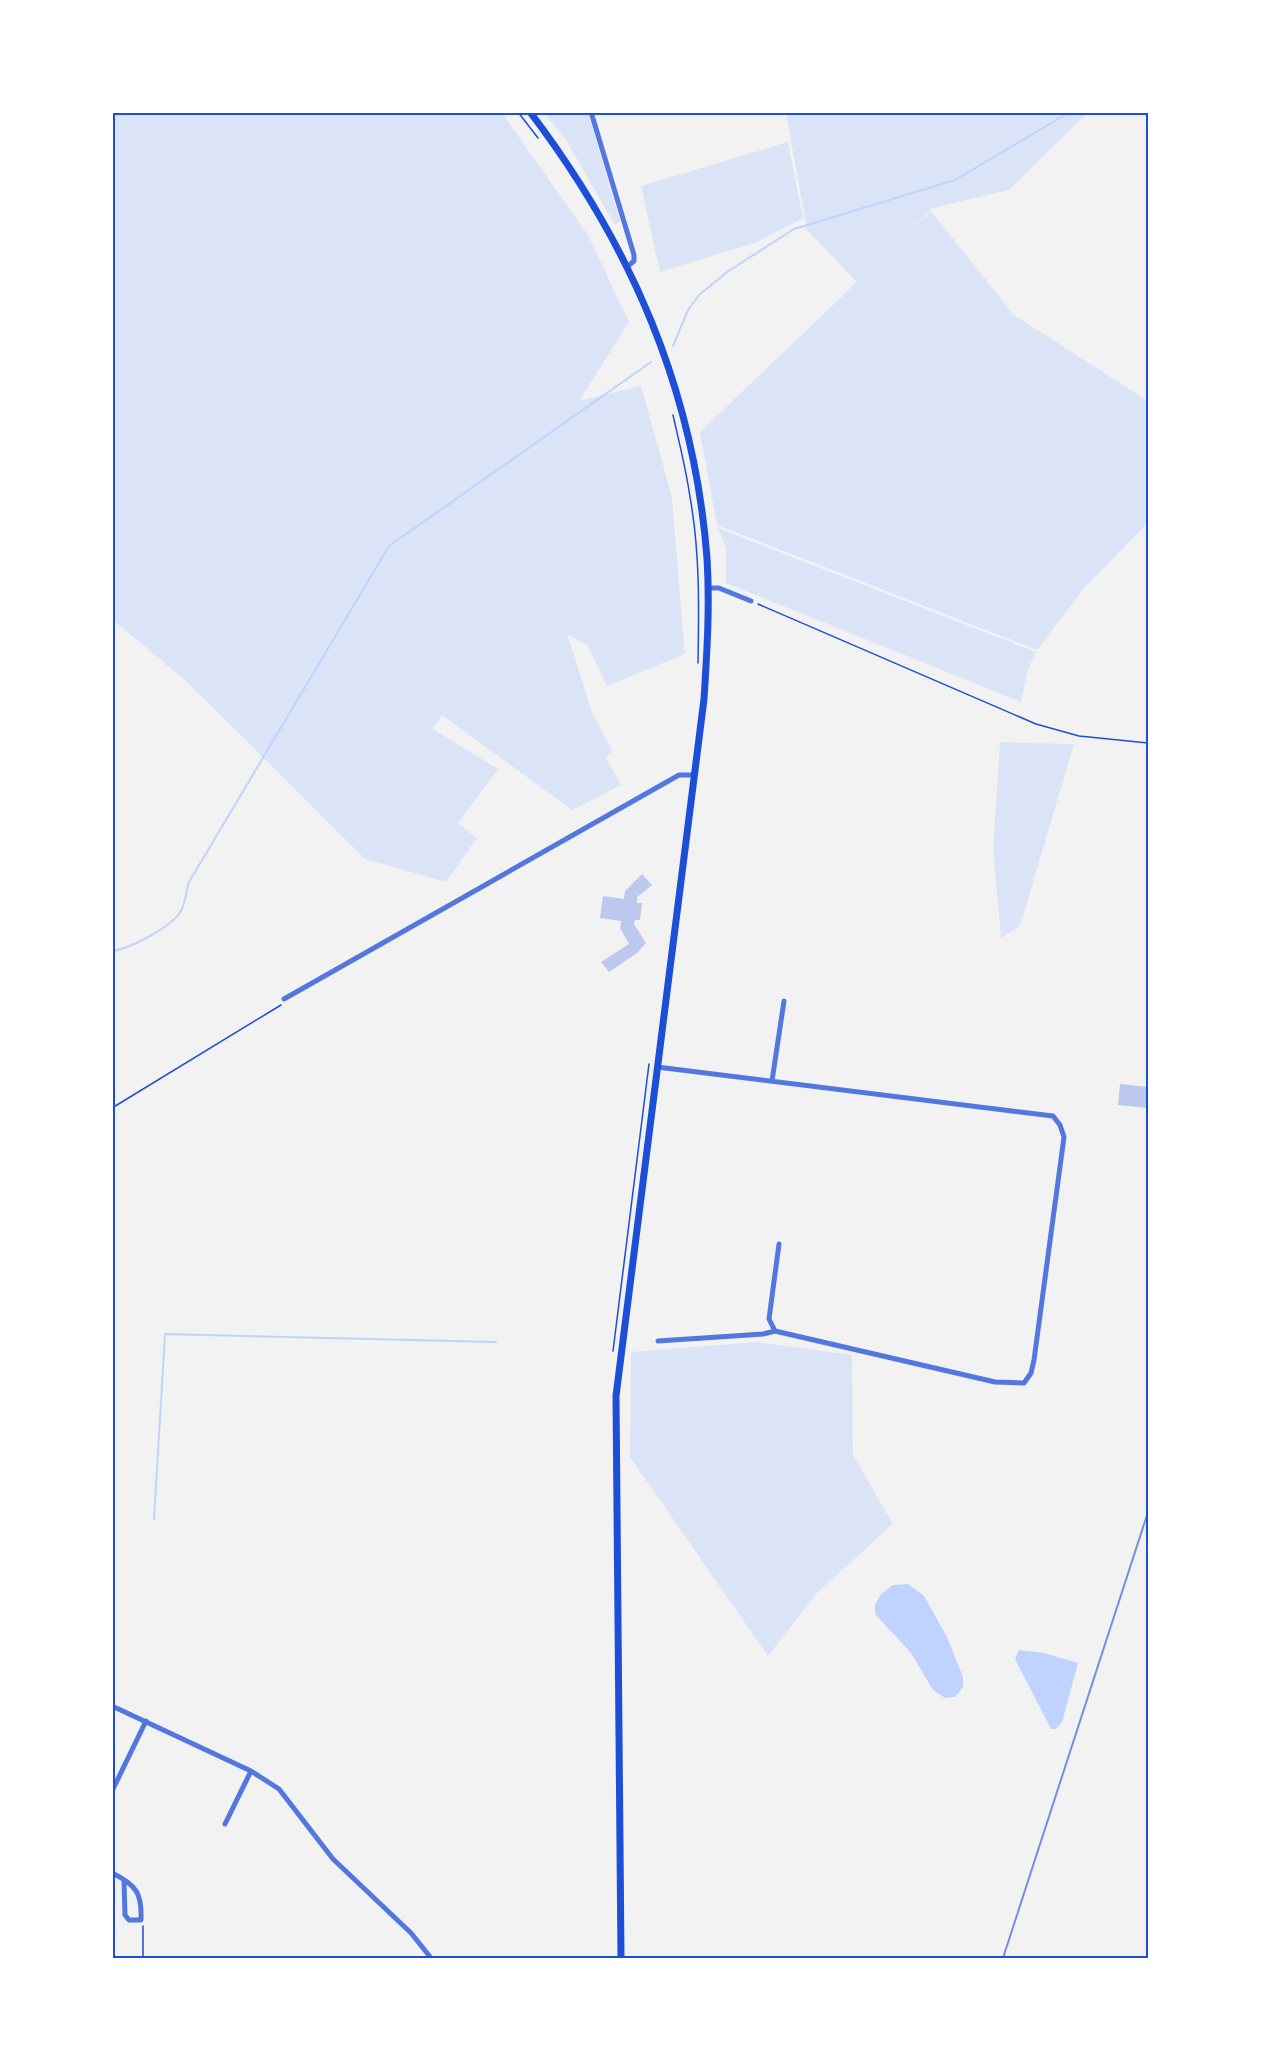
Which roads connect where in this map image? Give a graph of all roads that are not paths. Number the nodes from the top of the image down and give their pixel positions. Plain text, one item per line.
1 (530, 112) edge
2 (591, 112) edge
3 (628, 266) junction
4 (708, 588) junction
5 (752, 601) road end
6 (694, 775) junction
7 (284, 999) road end
8 (784, 1001) dead end
9 (657, 1067) junction
10 (771, 1081) junction
11 (779, 1244) dead end
12 (775, 1330) junction
13 (658, 1341) dead end
14 (112, 1706) edge
15 (146, 1721) junction
16 (251, 1771) junction
17 (112, 1791) edge
18 (225, 1824) dead end
19 (112, 1873) edge
20 (124, 1881) junction
21 (431, 1959) edge
22 (621, 1959) edge

1 - 3 main road
2 - 3 street
3 - 4 main road
4 - 5 street
4 - 6 main road
6 - 7 street
6 - 9 main road
8 - 10 street
9 - 10 street
9 - 22 main road
10 - 12 street
11 - 12 street
12 - 13 street
14 - 15 street
15 - 16 street
15 - 17 street
16 - 18 street
16 - 21 street
19 - 20 street
20 - 20 street

